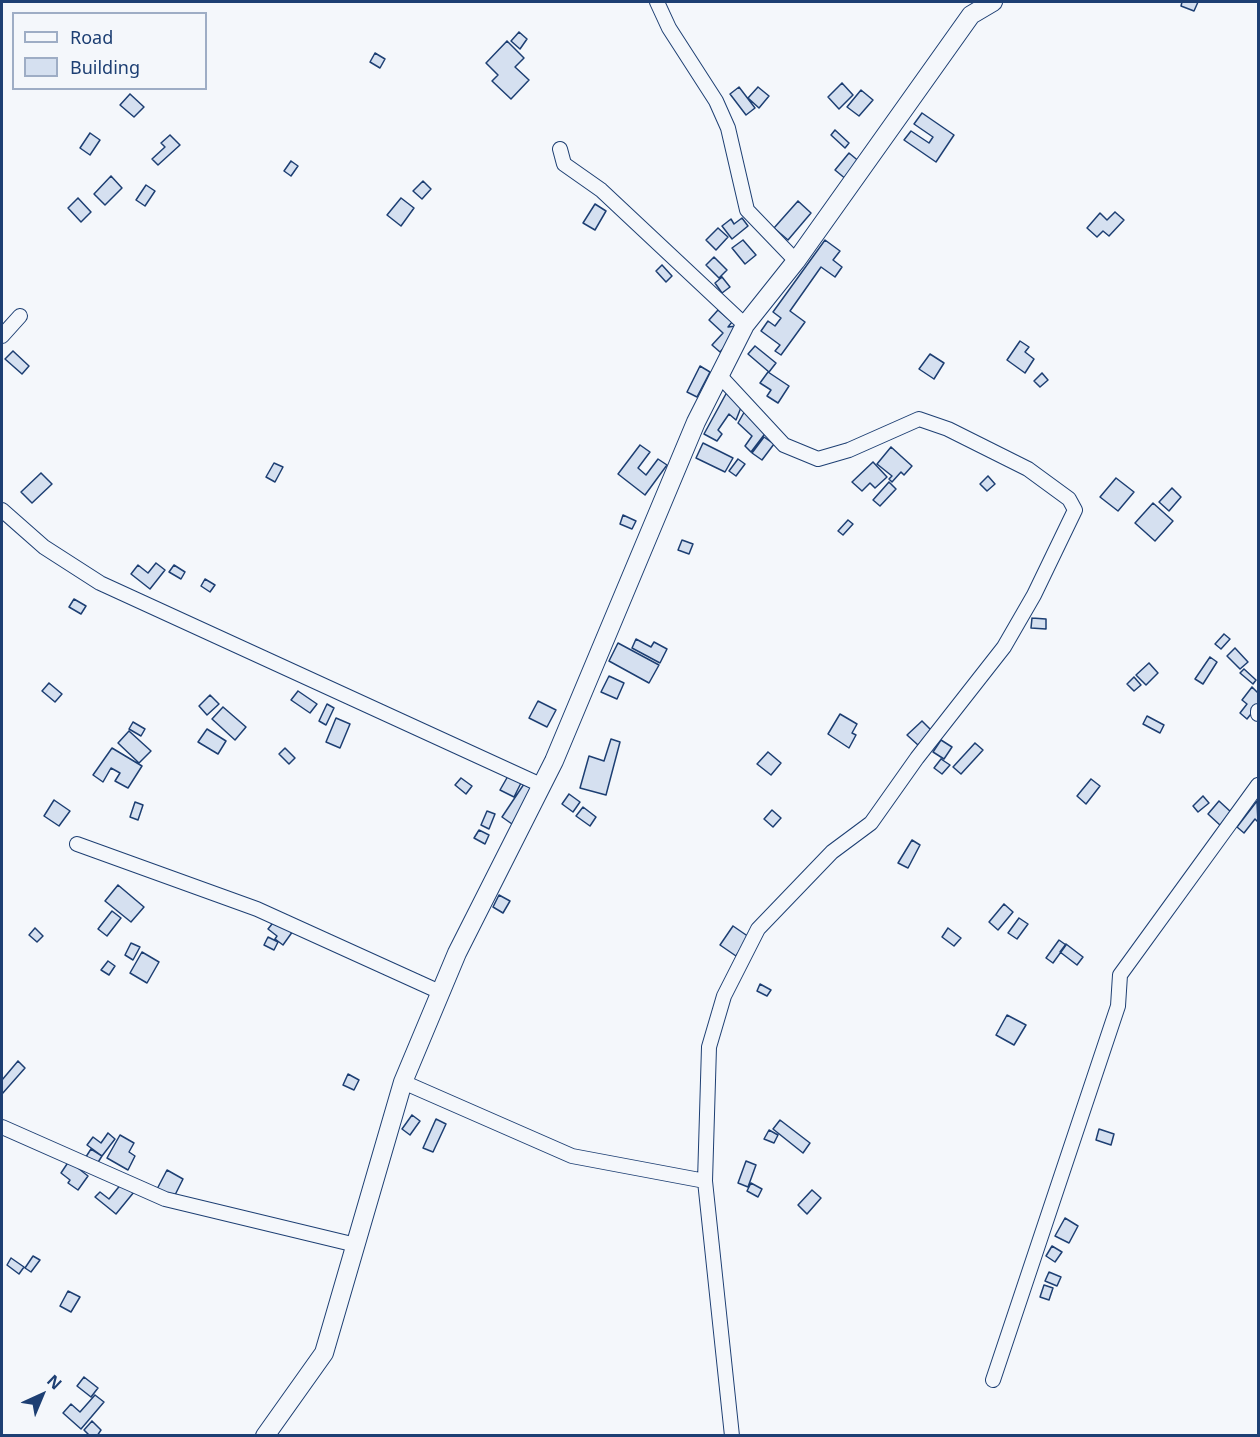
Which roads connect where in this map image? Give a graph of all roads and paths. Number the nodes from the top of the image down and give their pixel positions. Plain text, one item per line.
1 (657, 2) edge
2 (993, 2) edge
3 (560, 149) dead end
4 (796, 261) junction
5 (20, 316) dead end
6 (745, 325) junction
7 (2, 336) edge
8 (720, 376) junction
9 (2, 510) edge
10 (541, 785) junction
11 (1258, 785) edge
12 (77, 844) dead end
13 (440, 992) junction
14 (403, 1082) junction
15 (2, 1127) edge
16 (705, 1181) junction
17 (356, 1245) junction
18 (993, 1380) dead end
19 (265, 1436) edge
20 (732, 1436) edge

1 - 4 street
2 - 4 street
3 - 6 street
4 - 6 street
5 - 7 street
6 - 8 street
8 - 10 street
8 - 16 street
9 - 10 street
10 - 13 street
11 - 18 street
12 - 13 street
13 - 14 street
14 - 16 street
14 - 17 street
15 - 17 street
16 - 20 street
17 - 19 street

